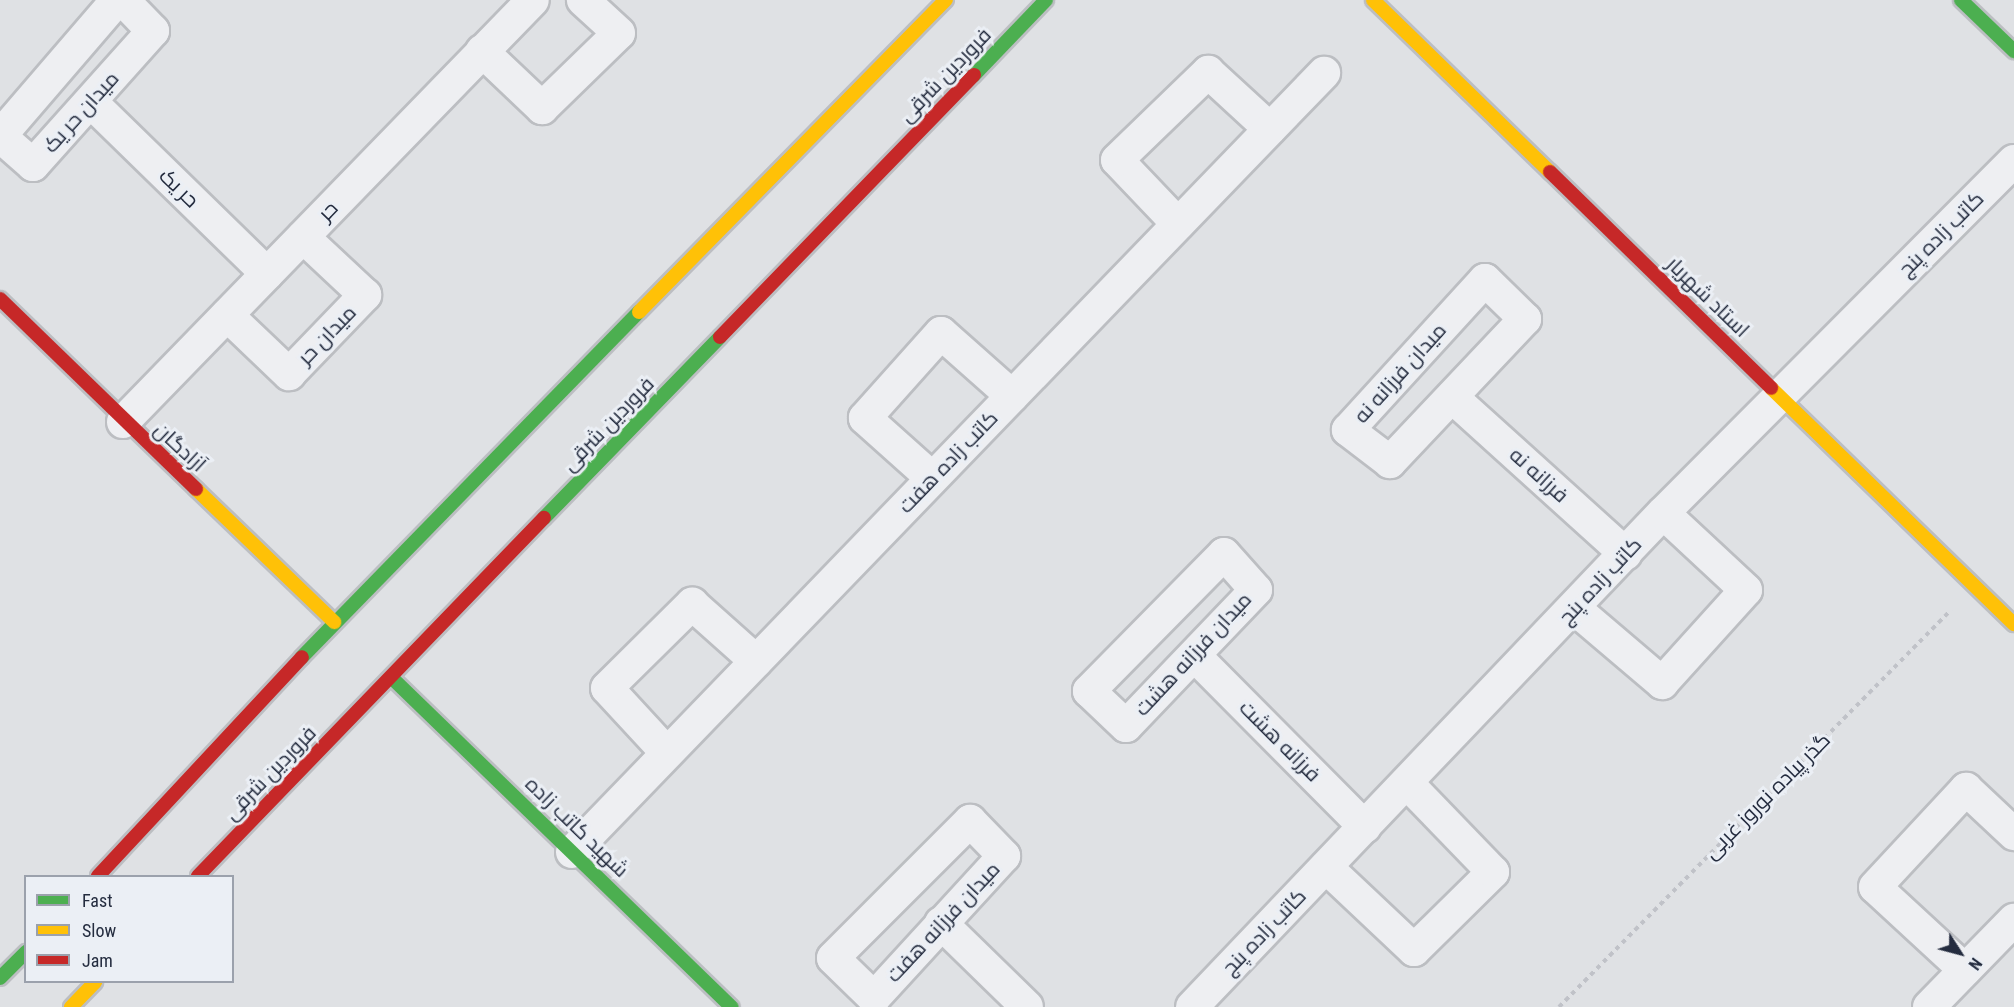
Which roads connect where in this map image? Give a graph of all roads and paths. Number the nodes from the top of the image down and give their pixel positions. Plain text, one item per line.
1 (117, 0) edge
2 (123, 0) edge
3 (583, 0) edge
4 (946, 0) edge
5 (1046, 0) edge
6 (1372, 0) edge
7 (1961, 0) edge
8 (522, 4) edge
9 (482, 51) junction
10 (2014, 51) edge
11 (1324, 73) dead end
12 (91, 102) junction
13 (1270, 129) junction
14 (2014, 161) edge
15 (1178, 224) junction
16 (303, 237) junction
17 (267, 274) junction
18 (0, 299) edge
19 (227, 315) junction
20 (1779, 395) junction
21 (1012, 396) junction
22 (1452, 397) junction
23 (123, 422) junction
24 (932, 478) junction
25 (1663, 513) junction
26 (1626, 554) junction
27 (1974, 585) junction
28 (1574, 608) junction
29 (334, 622) junction
30 (2014, 624) edge
31 (1195, 656) junction
32 (756, 661) junction
33 (392, 678) junction
34 (667, 753) junction
35 (1407, 783) junction
36 (1365, 827) junction
37 (2014, 834) edge
38 (572, 852) junction
39 (1326, 867) junction
40 (99, 875) edge
41 (199, 875) edge
42 (941, 922) junction
43 (2013, 924) edge
44 (24, 954) edge
45 (1965, 970) junction
46 (0, 978) edge
47 (93, 983) edge
48 (71, 1007) edge
49 (732, 1007) edge
50 (1027, 1007) edge
51 (1192, 1007) edge
52 (1560, 1007) edge
53 (1929, 1007) edge

1 - 12 street, میدان حر یک
2 - 12 street, میدان حر یک
3 - 9 street
4 - 29 main road
5 - 33 main road, فروردین شرقی
6 - 20 main road, استاد شهریار
7 - 10 main road
8 - 9 street, حر
9 - 16 street, حر
11 - 13 street, کاتب زاده هفت
12 - 17 street, حر یک
13 - 15 street, کاتب زاده هفت
13 - 15 street
14 - 20 street, کاتب زاده پنج
15 - 21 street, کاتب زاده هفت
16 - 17 street, حر
16 - 19 street, میدان حر
17 - 19 street, حر
18 - 23 main road, آزادگان
19 - 23 street, حر
20 - 25 street, کاتب زاده پنج
20 - 27 main road, استاد شهریار
21 - 24 street, کاتب زاده هفت
21 - 24 street
22 - 22 street, میدان فرزانه نه
22 - 26 street, فرزانه نه
23 - 29 main road, آزادگان
24 - 32 street, کاتب زاده هفت
25 - 26 street, کاتب زاده پنج
25 - 28 street
26 - 28 street, کاتب زاده پنج
27 - 30 main road, استاد شهریار
27 - 52 path, گذر پیاده نوروز غربی
28 - 35 street, کاتب زاده پنج
29 - 40 main road
31 - 31 street, میدان فرزانه هشت
31 - 36 street, فرزانه هشت
32 - 34 street, کاتب زاده هفت
32 - 34 street
33 - 38 main road, شهید کاتب زاده
33 - 41 main road, فروردین شرقی
34 - 38 street, کاتب زاده هفت
35 - 36 street, کاتب زاده پنج
35 - 39 street
36 - 39 street, کاتب زاده پنج
37 - 45 street
38 - 49 main road, شهید کاتب زاده
39 - 51 street, کاتب زاده پنج
42 - 42 street, میدان فرزانه هفت
42 - 50 street
43 - 45 street
44 - 46 main road
45 - 53 street
47 - 48 main road

